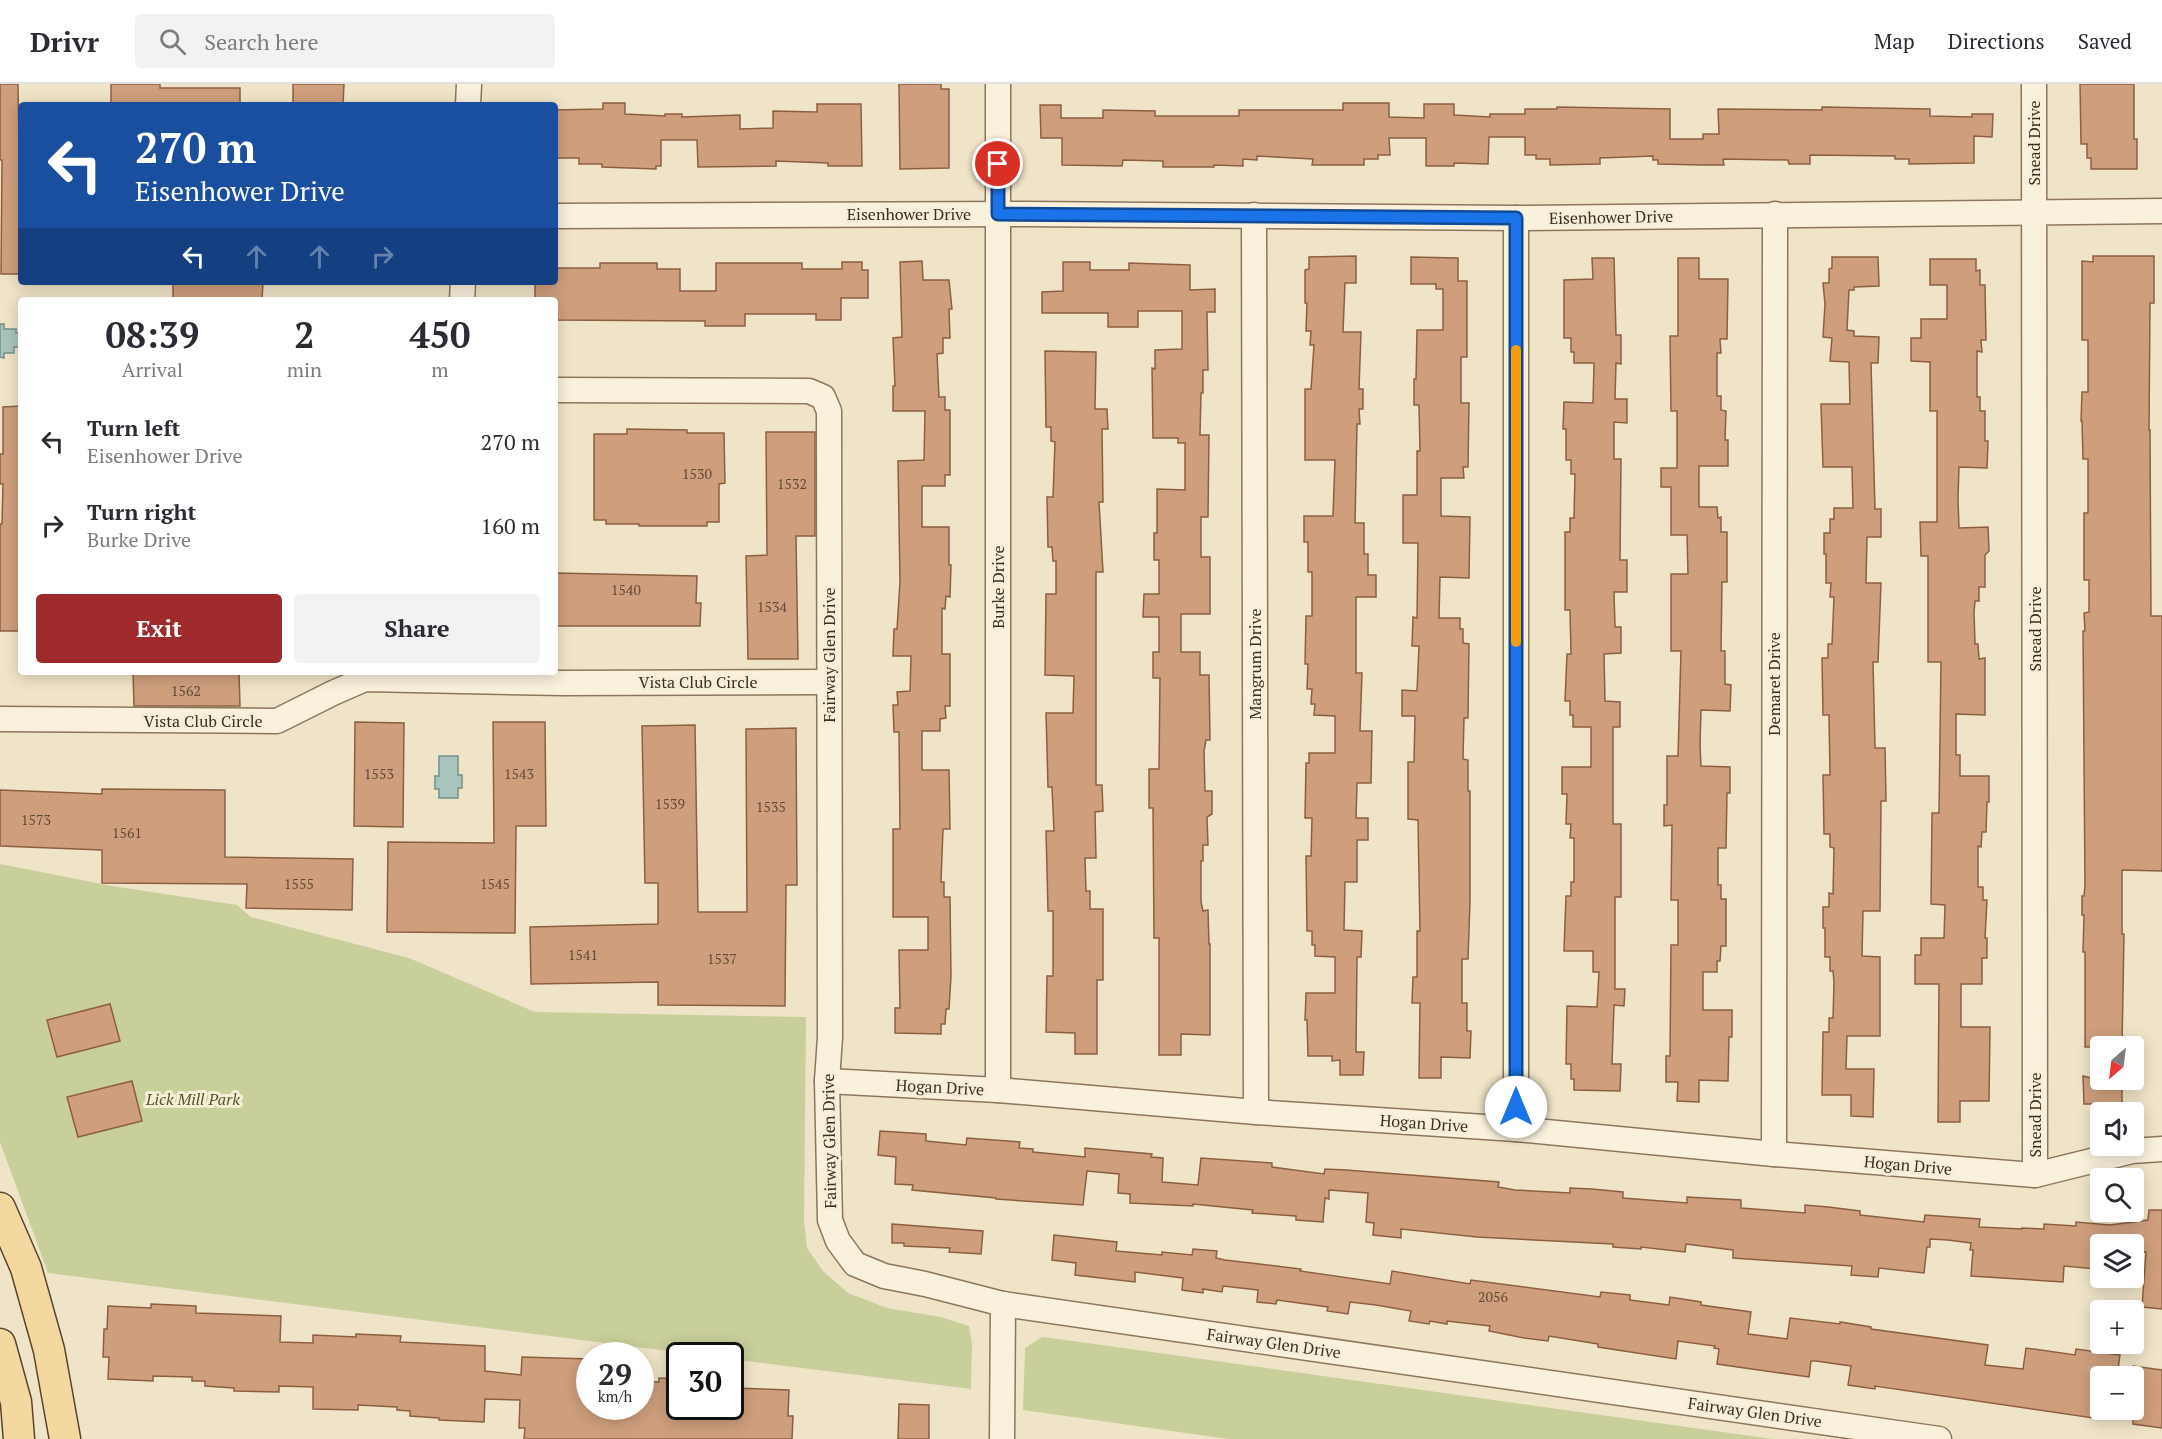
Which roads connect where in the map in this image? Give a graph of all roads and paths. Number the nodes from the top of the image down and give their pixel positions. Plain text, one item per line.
1 (469, 84) edge
2 (998, 84) edge
3 (2034, 84) edge
4 (468, 102) edge
5 (2034, 211) junction
6 (2162, 211) edge
7 (998, 214) junction
8 (1775, 214) junction
9 (1254, 215) junction
10 (558, 216) edge
11 (1516, 218) junction
12 (558, 390) edge
13 (829, 682) junction
14 (0, 719) edge
15 (827, 1081) junction
16 (998, 1090) junction
17 (1256, 1112) junction
18 (1516, 1129) junction
19 (2162, 1149) edge
20 (1773, 1154) junction
21 (2035, 1175) junction
22 (0, 1208) edge
23 (1003, 1304) junction
24 (0, 1344) edge
25 (19, 1439) edge
26 (65, 1439) edge
27 (1002, 1439) edge
28 (1940, 1439) edge

1 - 4 street
2 - 7 street, Burke Drive
3 - 5 street, Snead Drive
5 - 6 street, Eisenhower Drive
5 - 8 street, Eisenhower Drive
5 - 21 street, Snead Drive
7 - 9 street, Eisenhower Drive
7 - 10 street, Eisenhower Drive
7 - 16 street, Burke Drive
8 - 11 street, Eisenhower Drive
8 - 20 street, Demaret Drive
9 - 11 street, Eisenhower Drive
9 - 17 street, Mangrum Drive
11 - 18 street
12 - 13 street, Fairway Glen Drive
13 - 14 street, Vista Club Circle
13 - 15 street, Fairway Glen Drive
15 - 16 street, Hogan Drive
15 - 23 street, Fairway Glen Drive
16 - 17 street, Hogan Drive
17 - 18 street, Hogan Drive
18 - 20 street, Hogan Drive
19 - 21 street, Hogan Drive
20 - 21 street, Hogan Drive
22 - 26 main road
23 - 27 street
23 - 28 street, Fairway Glen Drive
24 - 25 main road

